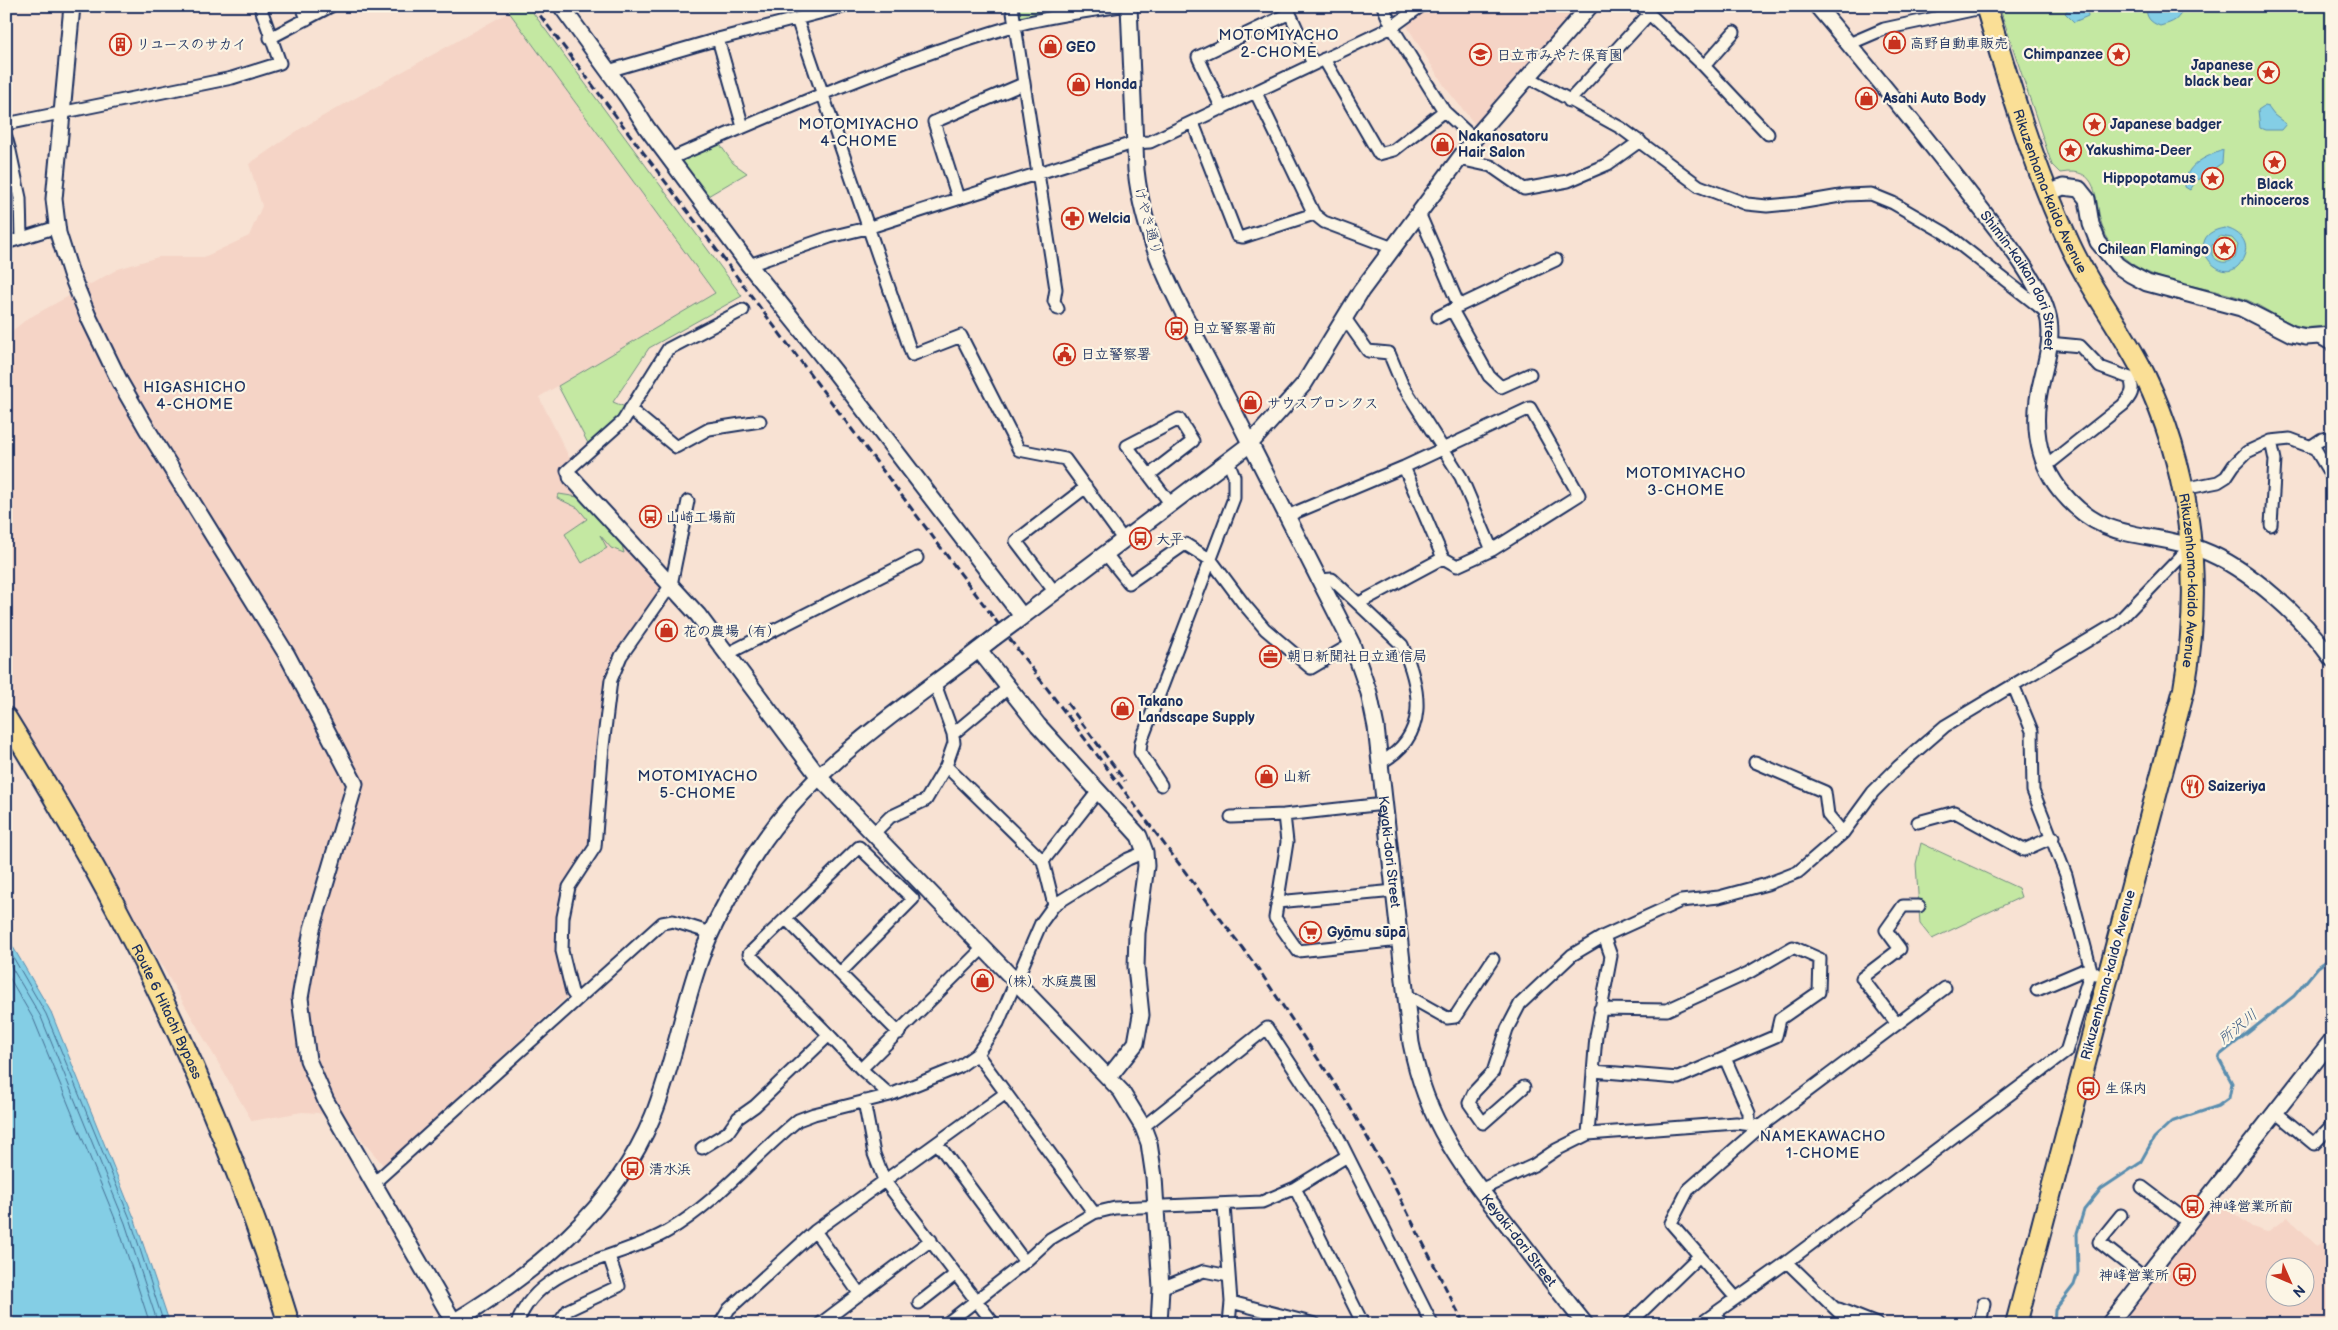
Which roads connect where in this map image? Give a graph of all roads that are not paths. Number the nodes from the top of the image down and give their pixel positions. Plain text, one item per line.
1 (72, 6) edge
2 (260, 6) edge
3 (302, 6) edge
4 (331, 6) edge
5 (560, 6) edge
6 (846, 6) edge
7 (1012, 6) edge
8 (1121, 6) edge
9 (1129, 6) edge
10 (1383, 6) edge
11 (1422, 6) edge
12 (1590, 6) edge
13 (1817, 6) edge
14 (1986, 6) edge
15 (1288, 10) edge
16 (1645, 10) edge
17 (1054, 12) edge
18 (307, 19) junction
19 (797, 19) junction
20 (1015, 26) junction
21 (1392, 27) junction
22 (1734, 32) dead end
23 (270, 38) junction
24 (718, 39) junction
25 (1849, 44) junction
26 (1324, 59) junction
27 (1313, 64) junction
28 (1704, 66) junction
29 (608, 71) junction
30 (1528, 77) junction
31 (1023, 84) junction
32 (821, 93) junction
33 (1256, 93) junction
34 (1569, 100) junction
35 (1222, 109) junction
36 (1444, 111) junction
37 (63, 113) junction
38 (1193, 123) junction
39 (6, 124) edge
40 (743, 127) junction
41 (1768, 134) dead end
42 (6, 137) edge
43 (1474, 139) junction
44 (1640, 140) junction
45 (1134, 143) junction
46 (8, 152) edge
47 (670, 159) junction
48 (1459, 159) junction
49 (1039, 172) junction
50 (2047, 194) junction
51 (958, 198) junction
52 (1419, 213) junction
53 (1314, 214) junction
54 (57, 227) junction
55 (867, 228) junction
56 (21, 238) junction
57 (6, 243) edge
58 (1393, 248) junction
59 (1556, 260) dead end
60 (749, 265) junction
61 (1456, 308) junction
62 (743, 310) dead end
63 (1058, 310) dead end
64 (2048, 314) junction
65 (1344, 317) junction
66 (1438, 317) dead end
67 (2325, 336) edge
68 (2049, 344) junction
69 (2332, 346) edge
70 (1530, 374) dead end
71 (630, 409) junction
72 (760, 421) dead end
73 (2332, 437) edge
74 (2271, 441) junction
75 (1250, 444) junction
76 (2314, 448) junction
77 (1443, 449) junction
78 (1228, 461) junction
79 (1404, 467) junction
80 (2046, 467) junction
81 (1149, 475) junction
82 (571, 477) joint
83 (2332, 477) edge
84 (1086, 487) junction
85 (2183, 489) junction
86 (688, 501) dead end
87 (1170, 503) junction
88 (1287, 516) junction
89 (2271, 525) dead end
90 (1123, 539) junction
91 (2191, 546) junction
92 (1492, 550) junction
93 (1105, 552) junction
94 (917, 558) dead end
95 (1443, 558) junction
96 (1211, 560) junction
97 (1320, 580) junction
98 (670, 585) junction
99 (1054, 591) junction
100 (1359, 603) junction
101 (1018, 620) junction
102 (1352, 644) junction
103 (979, 650) junction
104 (727, 654) junction
105 (2332, 659) edge
106 (935, 684) junction
107 (2014, 686) junction
108 (1008, 688) junction
109 (6, 718) edge
110 (954, 734) junction
111 (1755, 762) dead end
112 (1380, 763) junction
113 (946, 766) junction
114 (819, 777) junction
115 (1161, 785) dead end
116 (1099, 790) junction
117 (1384, 804) junction
118 (1284, 814) junction
119 (1231, 817) dead end
120 (1918, 822) dead end
121 (1843, 833) junction
122 (873, 834) junction
123 (2053, 837) junction
124 (1145, 852) junction
125 (1043, 861) junction
126 (1394, 891) junction
127 (1277, 902) junction
128 (1054, 905) junction
129 (1919, 906) dead end
130 (786, 919) junction
131 (711, 932) junction
132 (1604, 936) junction
133 (1400, 940) junction
134 (983, 948) junction
135 (1493, 959) dead end
136 (840, 973) junction
137 (2099, 975) junction
138 (1017, 982) junction
139 (1945, 988) dead end
140 (2037, 990) dead end
141 (1406, 995) junction
142 (577, 999) junction
143 (1600, 1009) junction
144 (1897, 1024) junction
145 (899, 1033) junction
146 (829, 1035) junction
147 (2332, 1040) edge
148 (978, 1054) junction
149 (1726, 1058) junction
150 (861, 1069) junction
151 (1592, 1071) junction
152 (1109, 1077) junction
153 (1524, 1087) dead end
154 (1006, 1093) junction
155 (890, 1095) junction
156 (864, 1101) junction
157 (2274, 1111) junction
158 (2332, 1125) edge
159 (1755, 1126) junction
160 (1143, 1127) junction
161 (1588, 1134) junction
162 (938, 1144) junction
163 (702, 1148) dead end
164 (1347, 1156) junction
165 (884, 1180) junction
166 (374, 1183) junction
167 (2142, 1187) dead end
168 (1295, 1188) junction
169 (1480, 1190) junction
170 (1224, 1205) junction
171 (1156, 1207) junction
172 (1094, 1213) junction
173 (2121, 1214) dead end
174 (2188, 1222) junction
175 (815, 1231) junction
176 (931, 1240) junction
177 (608, 1256) junction
178 (1699, 1256) junction
179 (1025, 1262) junction
180 (1787, 1262) junction
181 (956, 1274) junction
182 (1229, 1276) junction
183 (2145, 1278) junction
184 (1161, 1288) junction
185 (859, 1294) junction
186 (1736, 1298) junction
187 (976, 1299) junction
188 (1230, 1302) junction
189 (1984, 1302) dead end
190 (919, 1303) dead end
191 (1834, 1307) junction
192 (1714, 1314) junction
193 (453, 1323) edge
194 (289, 1324) edge
195 (517, 1324) edge
196 (558, 1324) edge
197 (720, 1324) edge
198 (820, 1324) edge
199 (946, 1324) edge
200 (994, 1324) edge
201 (1159, 1324) edge
202 (1230, 1324) edge
203 (1315, 1324) edge
204 (1363, 1324) edge
205 (1432, 1324) edge
206 (1584, 1324) edge
207 (1629, 1324) edge
208 (1700, 1324) edge
209 (1724, 1324) edge
210 (1851, 1324) edge
211 (1876, 1324) edge
212 (1980, 1324) edge
213 (2016, 1324) edge
214 (2109, 1324) edge

1 - 37 street
2 - 23 street
3 - 18 street
4 - 18 street
5 - 29 street
6 - 19 street
7 - 20 street
8 - 17 street
9 - 45 street, けやき通り
10 - 21 street
11 - 21 street
12 - 30 street
13 - 25 street, Shimin-kaikan dori Street
14 - 25 street
14 - 50 highway, Rikuzenhama-kaido Avenue
15 - 27 street
15 - 35 street
16 - 28 street
16 - 34 street
17 - 20 street
18 - 23 street
19 - 24 street
19 - 32 street
20 - 31 street
20 - 32 street
21 - 26 street
21 - 36 street
22 - 28 street
23 - 37 street
24 - 29 street
24 - 40 street
25 - 64 street, Shimin-kaikan dori Street
26 - 27 street
26 - 36 street
27 - 33 street
28 - 41 street
29 - 47 street
30 - 34 street
30 - 43 street
31 - 49 street
31 - 51 street
32 - 40 street
32 - 55 street
33 - 35 street
33 - 53 street
34 - 44 street
35 - 38 street
36 - 43 street
37 - 39 street
37 - 54 street
38 - 45 street
38 - 53 street
40 - 47 street
42 - 46 street
43 - 48 street
44 - 48 street
44 - 64 street
45 - 49 street
45 - 75 street, けやき通り
46 - 56 street
47 - 60 street
48 - 52 street
49 - 51 street
49 - 63 street
50 - 67 street
50 - 85 highway, Rikuzenhama-kaido Avenue
51 - 55 street
52 - 58 street
52 - 61 street
53 - 58 street
54 - 56 street
54 - 166 street
55 - 60 street
55 - 84 street
56 - 57 street
58 - 65 street
59 - 61 street
60 - 101 street
61 - 66 street
61 - 70 street
62 - 71 street
64 - 68 street, Shimin-kaikan dori Street
65 - 75 street
65 - 77 street
67 - 69 street
68 - 80 street, Shimin-kaikan dori Street
68 - 80 street
71 - 72 street
71 - 82 street
73 - 76 street
74 - 76 street
74 - 85 street
74 - 89 street
75 - 78 street
75 - 88 street, Keyaki-dori Street
76 - 83 street
77 - 79 street
77 - 92 street
77 - 92 street
78 - 87 street
78 - 96 street
79 - 88 street
79 - 95 street
80 - 91 street, Shimin-kaikan dori Street
81 - 81 street
81 - 87 street
82 - 98 street
84 - 90 street
84 - 99 street
85 - 91 highway, Rikuzenhama-kaido Avenue
86 - 98 street
87 - 90 street
88 - 97 street, Keyaki-dori Street
90 - 93 street
91 - 105 street, Shimin-kaikan dori Street
91 - 107 street
91 - 137 highway, Rikuzenhama-kaido Avenue
92 - 95 street
93 - 96 street
93 - 99 street
94 - 104 street
95 - 100 street
96 - 102 street
96 - 115 street
97 - 100 street
97 - 102 street, Keyaki-dori Street
98 - 104 street
98 - 142 street
99 - 101 street
100 - 112 street
101 - 103 street, bridge
102 - 112 street, Keyaki-dori Street
103 - 106 street
103 - 108 street
104 - 114 street
106 - 110 street
106 - 114 street
107 - 121 street
107 - 123 street
108 - 110 street
108 - 116 street
109 - 194 highway, Route 6 Hitachi Bypass
110 - 113 street
111 - 121 street
112 - 117 street, Keyaki-dori Street
113 - 122 street
113 - 125 street
114 - 122 street
114 - 131 street
116 - 124 street
116 - 125 street
117 - 118 street
117 - 126 street, Keyaki-dori Street
118 - 119 street
118 - 127 street
120 - 123 street
121 - 132 street
122 - 134 street
123 - 137 street
124 - 128 street
124 - 152 street
125 - 128 street
126 - 127 street
126 - 133 street, Keyaki-dori Street
127 - 133 street
128 - 138 street
129 - 144 street
130 - 136 street
130 - 136 street
130 - 146 street
131 - 142 street
131 - 193 street
132 - 143 street
132 - 153 street
133 - 141 street, Keyaki-dori Street
134 - 138 street
134 - 145 street
135 - 141 street
136 - 145 street
137 - 140 street
137 - 180 street
137 - 213 highway, Rikuzenhama-kaido Avenue
138 - 148 street
138 - 152 street
139 - 144 street
141 - 169 street, Keyaki-dori Street
142 - 166 street
143 - 149 street
143 - 151 street
144 - 159 street
145 - 150 street
146 - 150 street
146 - 163 street
147 - 157 street
148 - 154 street
148 - 155 street
149 - 151 street
149 - 159 street
150 - 155 street
151 - 161 street
152 - 160 street
154 - 162 street
154 - 172 street
155 - 156 street
156 - 165 street
156 - 177 street
157 - 158 street
157 - 174 street
159 - 161 street
159 - 178 street
160 - 164 street
160 - 171 street
161 - 169 street
162 - 165 street
162 - 179 street
164 - 168 street
164 - 205 street
165 - 175 street
165 - 176 street
166 - 193 street
167 - 174 street
168 - 170 street
168 - 204 street
169 - 206 street, Keyaki-dori Street
170 - 171 street
170 - 182 street
171 - 172 street
171 - 184 street
172 - 179 street
173 - 183 street
174 - 183 street
175 - 185 street
175 - 197 street
176 - 181 street
176 - 185 street
177 - 195 street
177 - 196 street
178 - 186 street
178 - 207 street
179 - 187 street
180 - 186 street
180 - 191 street
181 - 187 street
181 - 190 street
182 - 184 street
182 - 188 street
183 - 214 street
184 - 201 street
185 - 198 street
186 - 192 street
187 - 199 street
187 - 200 street
188 - 202 street
188 - 203 street
189 - 212 street
191 - 210 street
191 - 211 street
192 - 208 street
192 - 209 street

